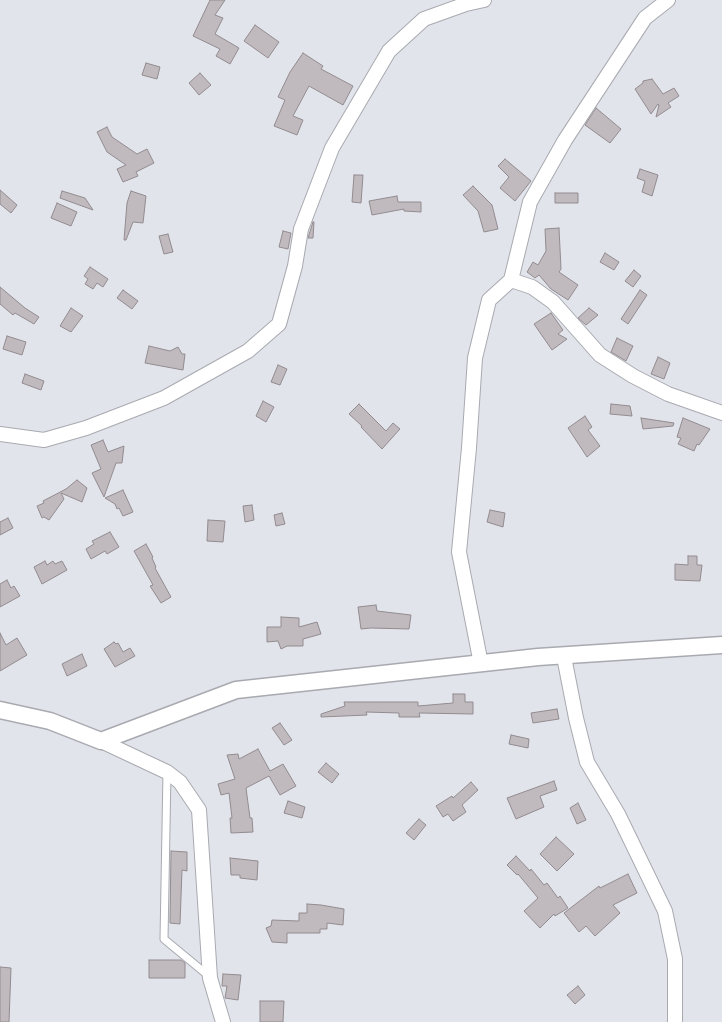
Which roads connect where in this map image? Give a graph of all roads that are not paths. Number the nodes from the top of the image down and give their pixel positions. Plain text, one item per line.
1 (484, 0) edge
2 (668, 0) edge
3 (511, 280) junction
4 (722, 413) edge
5 (0, 434) edge
6 (722, 645) edge
7 (565, 656) junction
8 (481, 664) junction
9 (0, 710) edge
10 (101, 741) junction
11 (166, 772) junction
12 (210, 978) junction
13 (223, 1022) edge
14 (675, 1022) edge

1 - 5 street
2 - 3 street
3 - 4 street
3 - 8 street
6 - 7 street
7 - 8 street
7 - 14 street
8 - 10 street
9 - 10 street
10 - 11 street
11 - 12 street
11 - 12 lane
12 - 13 street

